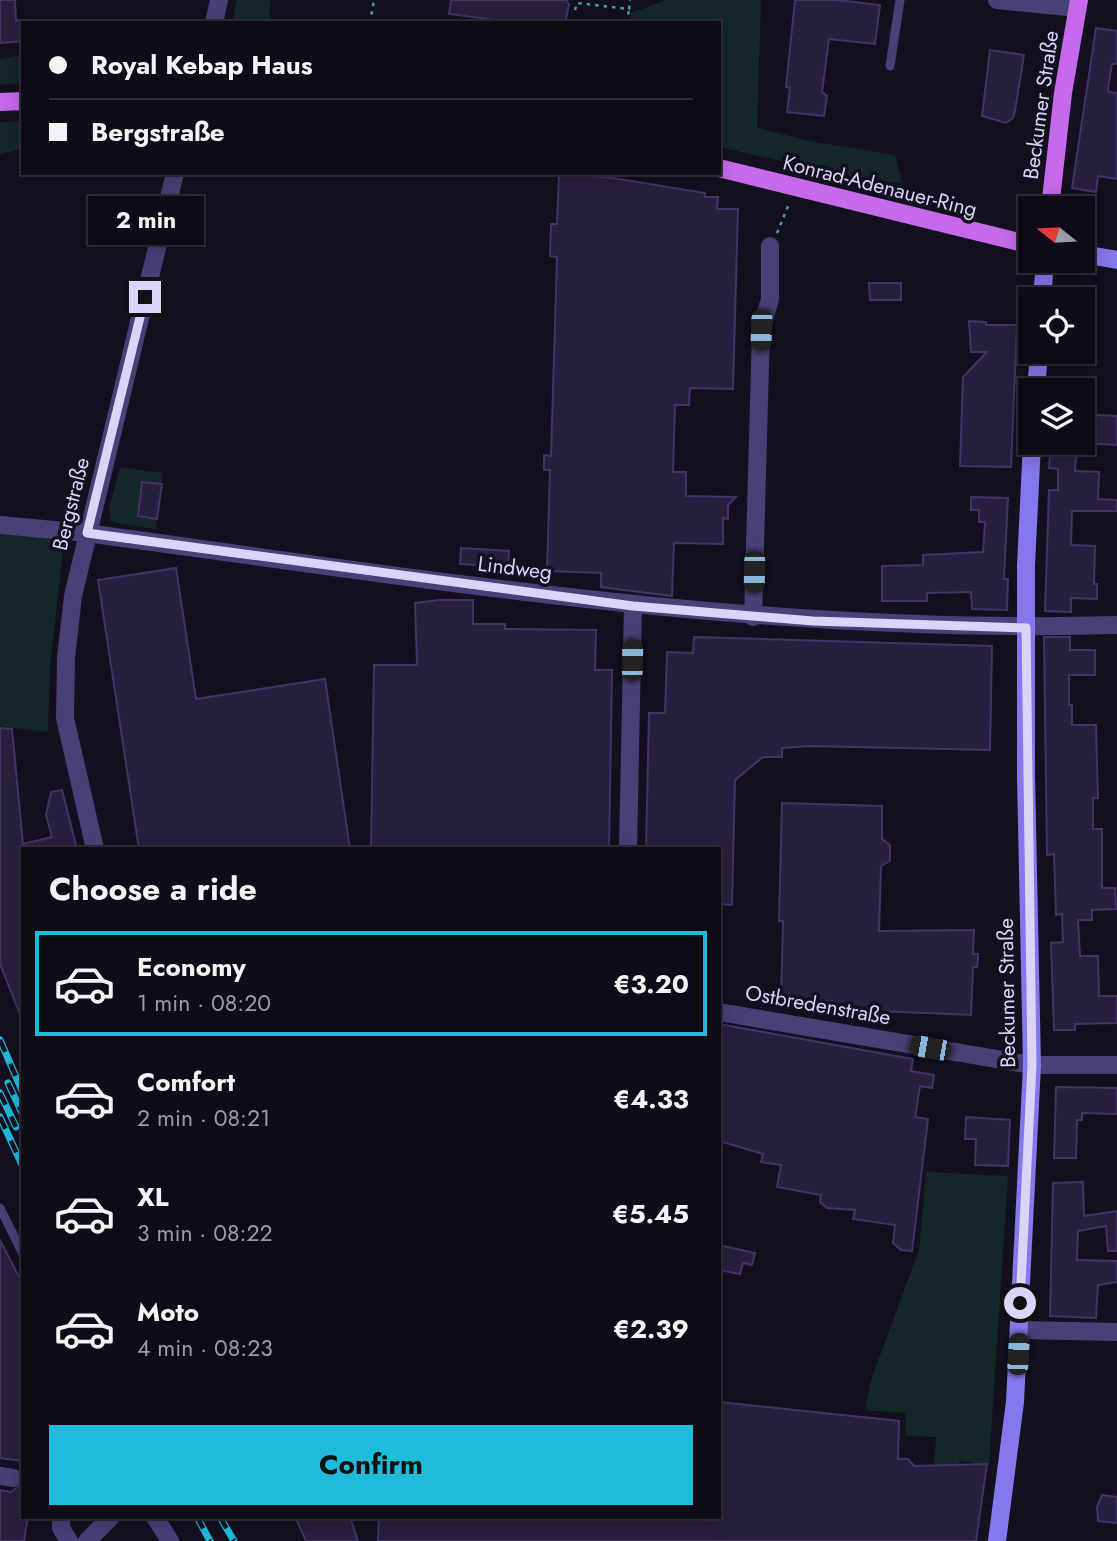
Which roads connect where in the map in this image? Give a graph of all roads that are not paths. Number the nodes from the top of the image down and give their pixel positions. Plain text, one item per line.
1 (219, 0) edge
2 (900, 0) edge
3 (996, 0) edge
4 (1036, 2) edge
5 (1078, 4) edge
6 (214, 21) edge
7 (890, 66) dead end
8 (21, 101) edge
9 (0, 102) edge
10 (721, 169) edge
11 (176, 175) edge
12 (1052, 196) edge
13 (1018, 242) edge
14 (770, 246) road end
15 (1096, 256) edge
16 (1117, 260) edge
17 (1032, 455) edge
18 (0, 525) edge
19 (87, 533) junction
20 (633, 606) junction
21 (753, 617) junction
22 (1117, 625) edge
23 (1026, 628) junction
24 (95, 847) edge
25 (628, 847) edge
26 (721, 1012) edge
27 (1032, 1065) junction
28 (1117, 1065) edge
29 (0, 1208) edge
30 (21, 1250) edge
31 (1019, 1329) junction
32 (1117, 1332) edge
33 (61, 1519) edge
34 (109, 1519) edge
35 (156, 1519) edge
36 (69, 1541) edge
37 (87, 1541) edge
38 (170, 1541) edge
39 (996, 1541) edge

1 - 6 street
2 - 7 lane
3 - 4 street, Beckumer Straße
4 - 5 street, Beckumer Straße
5 - 12 main road, Beckumer Straße
8 - 9 main road
10 - 13 main road, Konrad-Adenauer-Ring
11 - 19 street, Bergstraße
14 - 21 street
15 - 16 street
17 - 23 street, Beckumer Straße
18 - 19 street, Lindweg
19 - 20 street, Lindweg
19 - 24 street, Bergstraße
20 - 21 street, Lindweg
20 - 25 street
21 - 23 street, Lindweg
22 - 23 street, Lindweg
23 - 27 street, Beckumer Straße
26 - 27 street, Ostbredenstraße
27 - 28 street, Ostbredenstraße
27 - 31 street, Beckumer Straße
29 - 30 lane
31 - 32 street
31 - 39 street, Beckumer Straße
33 - 36 street
34 - 37 street
35 - 38 street

